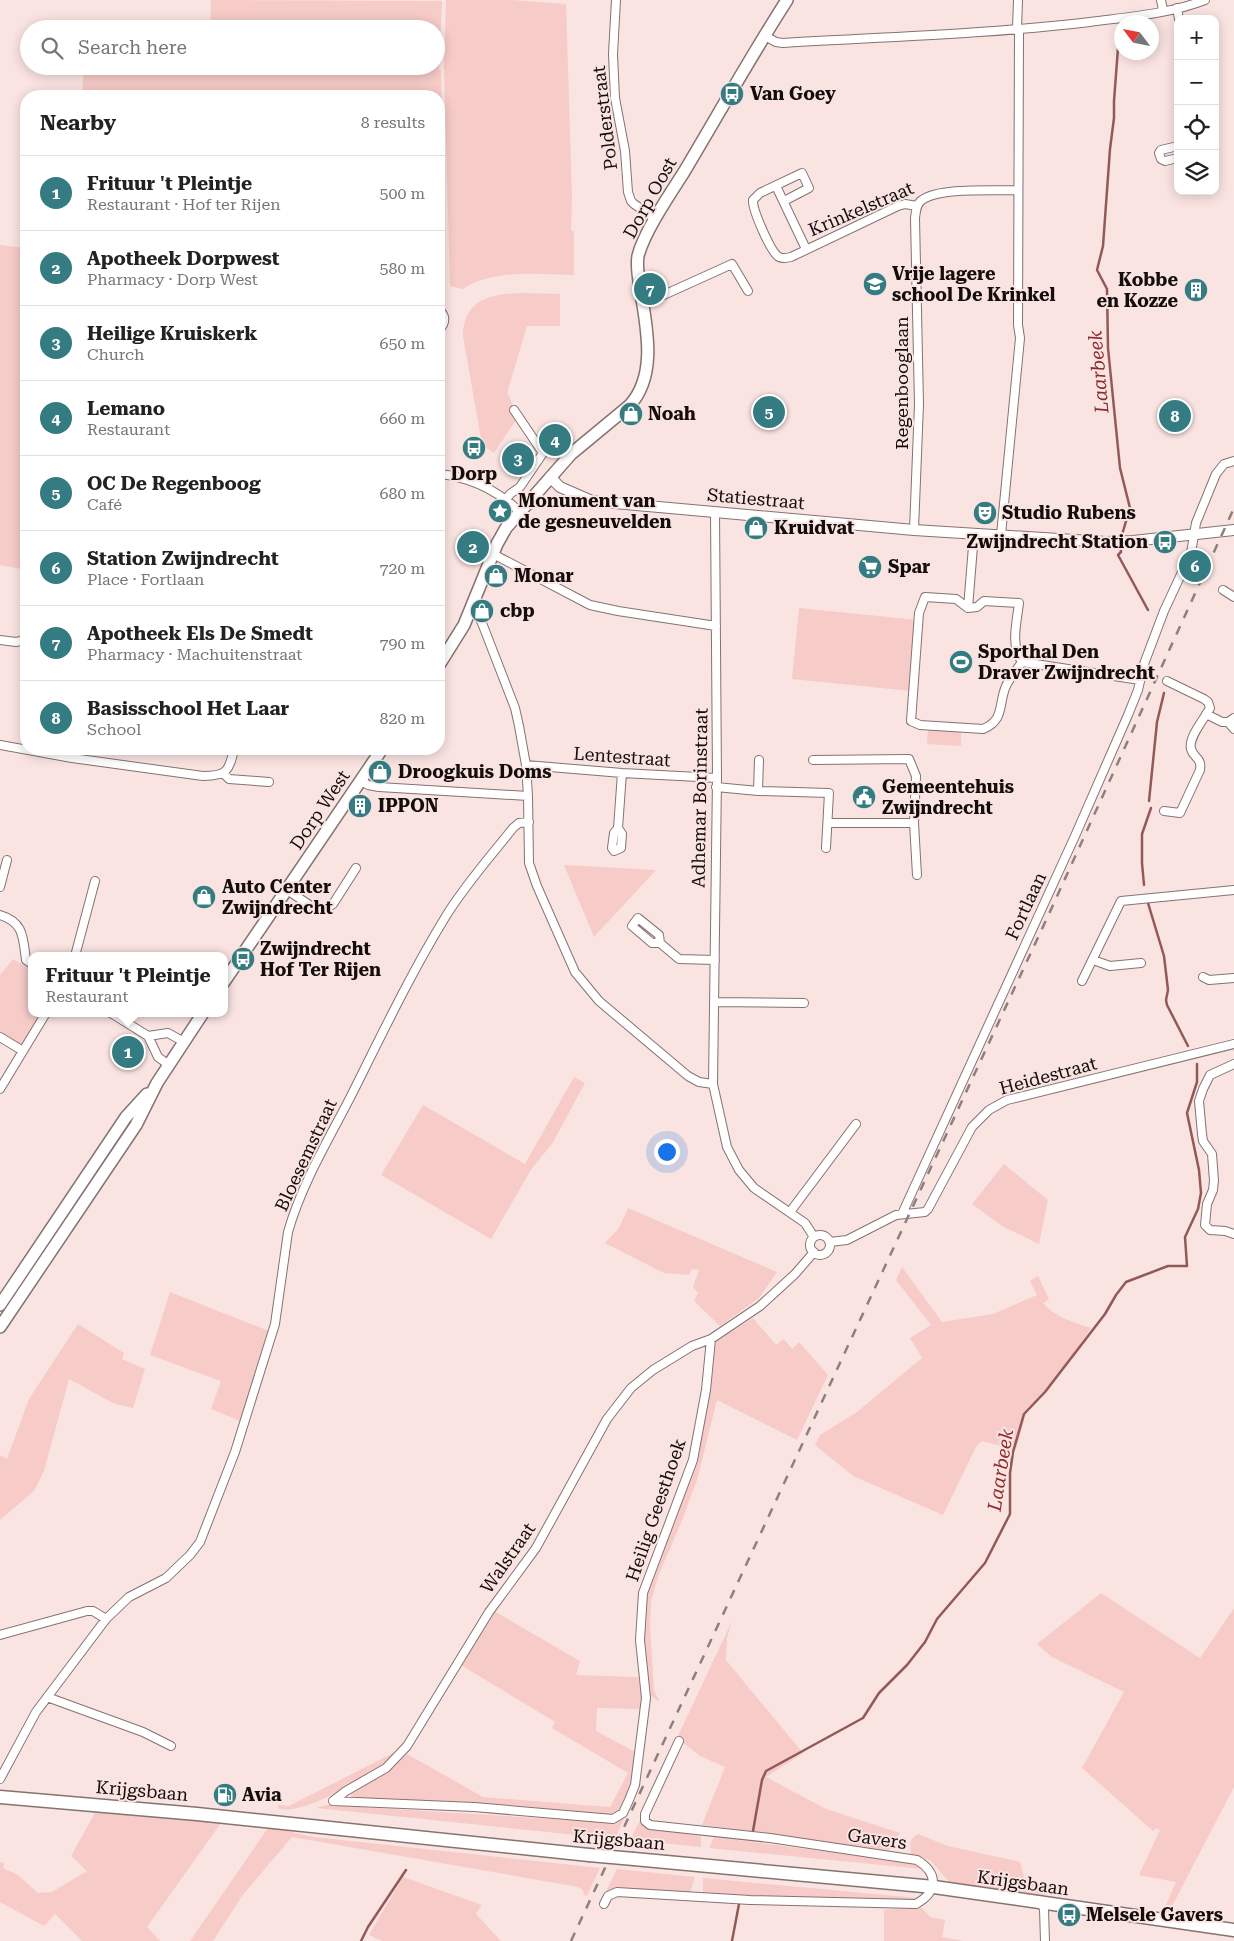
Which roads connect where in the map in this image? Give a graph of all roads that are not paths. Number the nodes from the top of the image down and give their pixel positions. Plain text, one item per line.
1 (616, 0) edge
2 (787, 0) edge
3 (1018, 0) edge
4 (1160, 0) edge
5 (1205, 0) edge
6 (1177, 8) junction
7 (1163, 10) junction
8 (1178, 15) edge
9 (1018, 29) junction
10 (765, 36) junction
11 (1174, 147) edge
12 (1174, 159) edge
13 (776, 186) junction
14 (1018, 190) junction
15 (784, 201) junction
16 (917, 206) junction
17 (656, 219) junction
18 (806, 249) junction
19 (748, 291) dead end
20 (642, 300) junction
21 (514, 410) dead end
22 (1234, 461) edge
23 (445, 475) edge
24 (550, 477) junction
25 (506, 500) junction
26 (520, 512) junction
27 (715, 512) junction
28 (914, 530) junction
29 (1234, 530) edge
30 (974, 534) junction
31 (1194, 534) junction
32 (1001, 535) junction
33 (493, 554) junction
34 (1223, 590) dead end
35 (1234, 597) edge
36 (968, 608) junction
37 (469, 613) junction
38 (716, 626) junction
39 (0, 640) edge
40 (20, 641) edge
41 (445, 656) edge
42 (1022, 662) junction
43 (1140, 680) junction
44 (1167, 681) dead end
45 (1206, 714) junction
46 (1231, 720) edge
47 (1234, 730) edge
48 (0, 745) edge
49 (20, 749) edge
50 (55, 755) edge
51 (233, 755) edge
52 (378, 755) edge
53 (759, 760) dead end
54 (812, 760) dead end
55 (526, 765) junction
56 (223, 773) junction
57 (622, 773) junction
58 (716, 778) junction
59 (361, 780) junction
60 (269, 782) dead end
61 (716, 787) junction
62 (758, 791) junction
63 (528, 796) junction
64 (1164, 811) dead end
65 (529, 822) junction
66 (828, 823) junction
67 (914, 823) junction
68 (618, 828) dead end
69 (826, 848) dead end
70 (7, 860) dead end
71 (356, 868) dead end
72 (917, 875) dead end
73 (96, 881) dead end
74 (0, 886) edge
75 (287, 890) junction
76 (1234, 890) edge
77 (0, 915) edge
78 (660, 943) dead end
79 (76, 952) edge
80 (715, 960) junction
81 (1093, 960) junction
82 (28, 961) edge
83 (1141, 963) dead end
84 (228, 976) edge
85 (1203, 977) dead end
86 (1234, 978) edge
87 (1082, 981) dead end
88 (714, 1002) junction
89 (804, 1003) dead end
90 (44, 1017) edge
91 (117, 1017) edge
92 (200, 1017) edge
93 (148, 1036) junction
94 (0, 1037) edge
95 (184, 1042) junction
96 (1234, 1044) edge
97 (23, 1051) junction
98 (1234, 1064) edge
99 (169, 1065) junction
100 (713, 1084) junction
101 (0, 1089) edge
102 (856, 1124) dead end
103 (83, 1194) junction
104 (790, 1212) junction
105 (902, 1214) junction
106 (1234, 1234) edge
107 (814, 1237) junction
108 (830, 1242) junction
109 (814, 1252) junction
110 (0, 1305) edge
111 (0, 1327) edge
112 (711, 1339) junction
113 (106, 1619) junction
114 (0, 1635) edge
115 (47, 1697) junction
116 (679, 1741) dead end
117 (171, 1746) dead end
118 (0, 1779) edge
119 (0, 1796) edge
120 (613, 1818) joint
121 (934, 1887) junction
122 (1041, 1903) junction
123 (604, 1904) dead end
124 (1234, 1930) edge
125 (1045, 1941) edge

1 - 17 street, Polderstraat
2 - 10 main road, Dorp Oost
3 - 9 street
4 - 7 street
5 - 6 street
6 - 7 street
6 - 8 street
7 - 9 street
9 - 10 street
9 - 14 street
10 - 17 main road, Dorp Oost
11 - 12 street
13 - 15 street
13 - 15 street
13 - 18 street, Krinkelstraat
14 - 16 street, Krinkelstraat
14 - 32 street
15 - 18 street
16 - 18 street, Krinkelstraat
16 - 28 street, Regenbooglaan
17 - 20 main road, Dorp Oost
19 - 20 street
20 - 24 main road, Dorp Oost
21 - 25 street
22 - 31 street, Fortlaan
23 - 25 street
24 - 26 main road
24 - 27 street, Statiestraat
25 - 26 street
26 - 33 main road
27 - 28 street, Statiestraat
27 - 38 street, Adhemar Borinstraat
28 - 30 street, Statiestraat
29 - 31 street, Statiestraat
30 - 32 street, Statiestraat
30 - 36 street
31 - 32 street, Statiestraat
31 - 43 street, Fortlaan
33 - 37 main road
33 - 38 street
34 - 35 street
36 - 42 street
36 - 42 street
37 - 41 main road
37 - 55 street
38 - 58 street, Adhemar Borinstraat
39 - 40 street
42 - 43 street
43 - 105 street, Fortlaan
44 - 45 street
45 - 46 street
45 - 64 street
46 - 47 street
48 - 49 street
50 - 56 street
51 - 56 street
52 - 59 main road, Dorp West
53 - 62 street
54 - 67 street
55 - 57 street, Lentestraat
55 - 63 street
56 - 60 street
57 - 58 street, Lentestraat
57 - 68 street
58 - 61 street, Adhemar Borinstraat
59 - 63 street
59 - 75 main road, Dorp West
61 - 62 street
61 - 80 street, Adhemar Borinstraat
62 - 66 street
63 - 65 street
65 - 100 street
65 - 113 street, Bloesemstraat
66 - 67 street
66 - 69 street
67 - 72 street
70 - 74 street
71 - 75 street
73 - 79 street
75 - 84 main road, Dorp West
76 - 81 street
77 - 82 street
78 - 80 street
80 - 88 street, Adhemar Borinstraat
81 - 83 street
81 - 87 street
85 - 86 street
88 - 89 street
88 - 100 street, Adhemar Borinstraat
90 - 97 street
91 - 93 street
92 - 95 main road
93 - 95 street
93 - 99 street
94 - 97 street
95 - 99 main road
96 - 105 street, Heidestraat
97 - 101 street
98 - 106 street
99 - 103 main road
100 - 104 street
102 - 104 street
103 - 110 main road
103 - 111 main road
104 - 107 street
105 - 108 street
107 - 108 street
107 - 109 street
108 - 109 street
109 - 112 street
112 - 120 street, Heilig Geesthoek
112 - 120 street, Walstraat
113 - 114 street
113 - 115 street, Bloesemstraat
115 - 117 street
115 - 118 street, Bloesemstraat
116 - 121 street, Gavers
119 - 121 main road, Krijgsbaan, bridge
121 - 122 main road, Krijgsbaan
121 - 123 street
122 - 124 main road, Krijgsbaan
122 - 125 street

